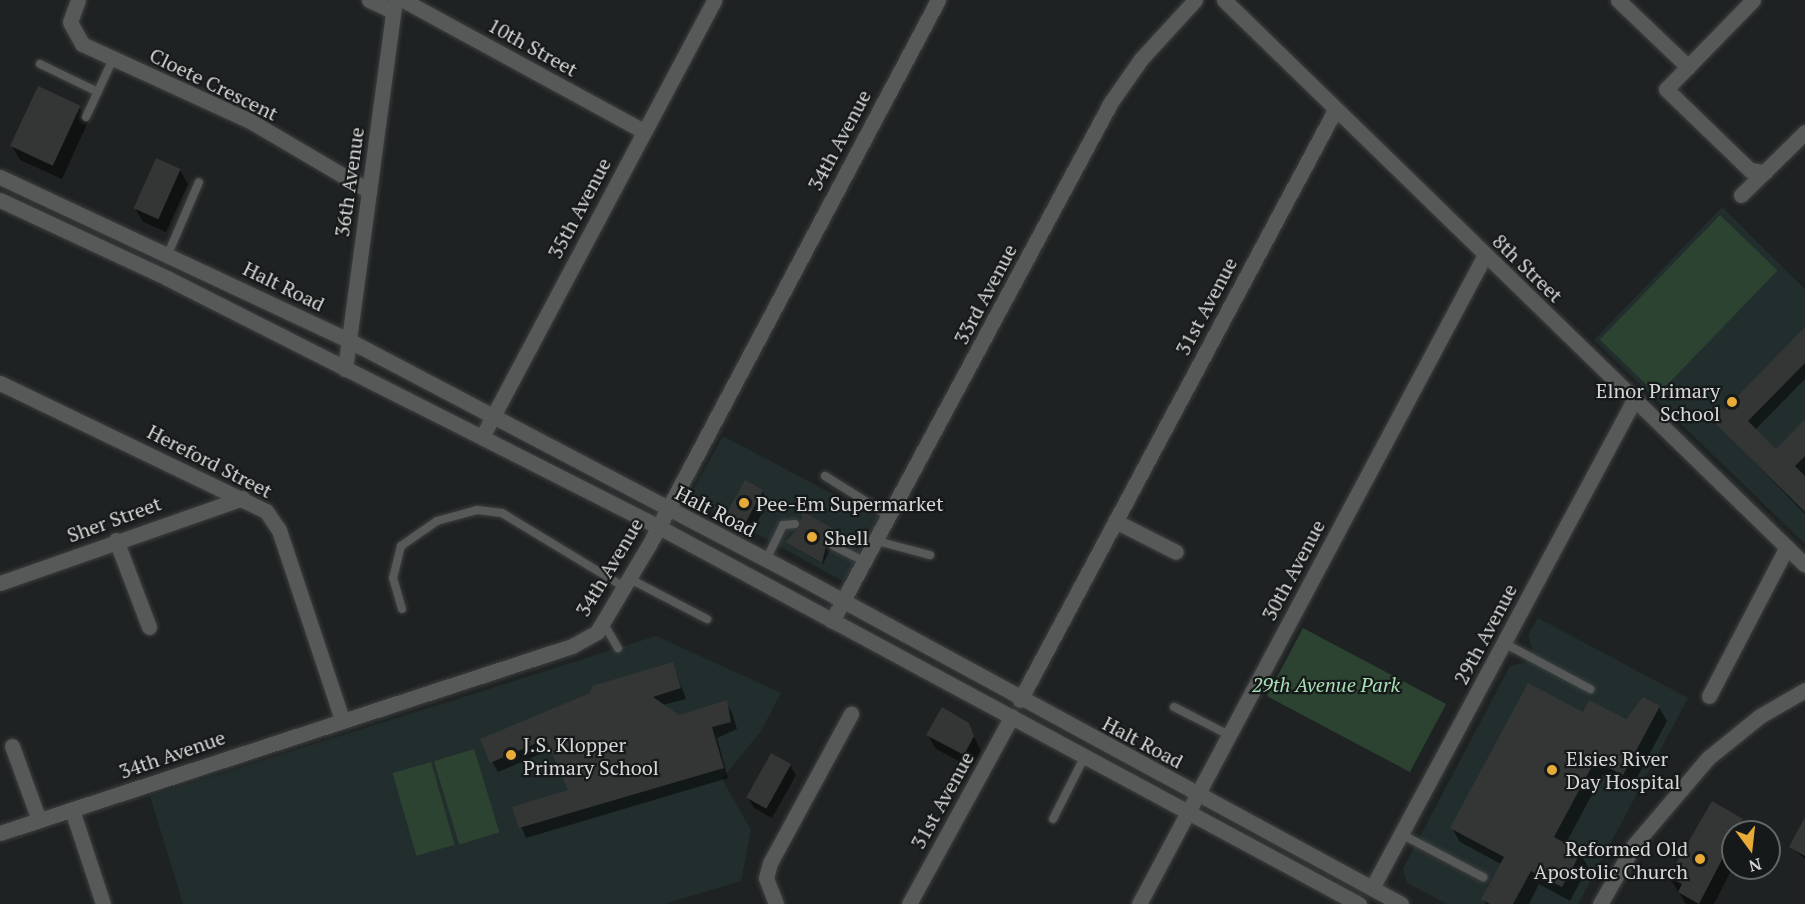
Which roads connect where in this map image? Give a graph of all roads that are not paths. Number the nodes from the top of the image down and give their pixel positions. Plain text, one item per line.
1 (78, 0) edge
2 (369, 0) edge
3 (714, 0) edge
4 (938, 0) edge
5 (1195, 0) edge
6 (1224, 0) edge
7 (1618, 0) edge
8 (1753, 0) edge
9 (397, 4) edge
10 (113, 59) junction
11 (40, 64) dead end
12 (1688, 67) junction
13 (98, 92) junction
14 (1335, 110) junction
15 (86, 117) dead end
16 (643, 131) junction
17 (1805, 132) edge
18 (1765, 172) junction
19 (0, 177) edge
20 (199, 182) dead end
21 (369, 191) junction
22 (1741, 195) dead end
23 (0, 200) edge
24 (168, 254) junction
25 (1485, 255) junction
26 (350, 341) junction
27 (345, 369) junction
28 (0, 383) edge
29 (1634, 400) junction
30 (492, 416) junction
31 (482, 437) junction
32 (825, 476) dead end
33 (243, 498) junction
34 (666, 509) junction
35 (890, 517) junction
36 (1115, 521) junction
37 (795, 524) dead end
38 (658, 527) junction
39 (116, 540) junction
40 (877, 541) junction
41 (832, 545) dead end
42 (1787, 547) junction
43 (1176, 552) dead end
44 (930, 555) dead end
45 (766, 560) junction
46 (1803, 560) edge
47 (865, 562) junction
48 (0, 583) edge
49 (628, 583) junction
50 (844, 601) junction
51 (402, 609) dead end
52 (707, 619) dead end
53 (832, 621) junction
54 (604, 624) junction
55 (149, 627) dead end
56 (1504, 643) junction
57 (618, 648) dead end
58 (1590, 689) dead end
59 (1805, 690) edge
60 (1709, 696) dead end
61 (1020, 700) junction
62 (1174, 707) dead end
63 (851, 714) dead end
64 (1011, 716) junction
65 (342, 719) junction
66 (1229, 735) junction
67 (12, 746) dead end
68 (1085, 756) junction
69 (1197, 794) junction
70 (72, 810) junction
71 (1188, 812) junction
72 (1053, 819) dead end
73 (39, 820) junction
74 (0, 833) edge
75 (1401, 834) junction
76 (1483, 877) dead end
77 (1372, 888) junction
78 (103, 904) edge
79 (776, 904) edge
80 (909, 904) edge
81 (1139, 904) edge
82 (1359, 904) edge
83 (1401, 904) edge
84 (1600, 904) edge

1 - 10 street, Cloete Crescent
2 - 9 street
3 - 16 street, 35th Avenue
4 - 34 street, 34th Avenue
5 - 35 street, 33rd Avenue
6 - 14 street, 8th Street
7 - 12 street
8 - 12 street
9 - 16 street, 10th Street
9 - 21 street, 36th Avenue
10 - 13 lane
10 - 21 street, Cloete Crescent
11 - 13 lane
12 - 18 street
13 - 15 lane
14 - 25 street, 8th Street
14 - 36 street, 31st Avenue
16 - 30 street, 35th Avenue
17 - 18 street
18 - 22 street
19 - 24 street, Halt Road
20 - 24 lane
21 - 26 street, 36th Avenue
23 - 27 street, Halt Road
24 - 26 street, Halt Road
25 - 29 street, 8th Street
25 - 66 street, 30th Avenue
26 - 27 street, 36th Avenue
26 - 30 street, Halt Road
27 - 31 street, Halt Road
28 - 33 street, Hereford Street
29 - 42 street, 8th Street
29 - 56 street, 29th Avenue
30 - 31 street, 35th Avenue
30 - 34 street, Halt Road
31 - 38 street, Halt Road
32 - 35 lane
33 - 39 street, Sher Street
33 - 65 street, Hereford Street
34 - 38 street, 34th Avenue
34 - 45 street, Halt Road
35 - 40 street, 33rd Avenue
36 - 43 street
36 - 61 street, 31st Avenue
37 - 45 lane
38 - 49 street, 34th Avenue
38 - 53 street, Halt Road
39 - 48 street, Sher Street
39 - 55 street
40 - 44 lane
40 - 47 street, 33rd Avenue
41 - 47 lane
42 - 46 street, 8th Street
42 - 60 street
45 - 50 street, Halt Road
47 - 50 street, 33rd Avenue
49 - 51 lane
49 - 52 lane
49 - 54 street, 34th Avenue
50 - 53 street, 33rd Avenue
50 - 61 street, Halt Road
53 - 64 street, Halt Road
54 - 57 lane
54 - 65 street, 34th Avenue
56 - 58 lane
56 - 75 street, 29th Avenue
59 - 84 street
61 - 69 street, Halt Road
62 - 66 lane
63 - 79 street
64 - 68 street, Halt Road
64 - 80 street, 31st Avenue
65 - 70 street, 34th Avenue
66 - 69 street, 30th Avenue
67 - 73 street
68 - 71 street, Halt Road
68 - 72 lane
69 - 71 street, 30th Avenue
69 - 77 street, Halt Road
70 - 73 street, 34th Avenue
70 - 78 street
71 - 81 street, 30th Avenue
71 - 82 street, Halt Road
73 - 74 street, 34th Avenue
75 - 76 lane
75 - 77 street, 29th Avenue
77 - 83 street, Halt Road

